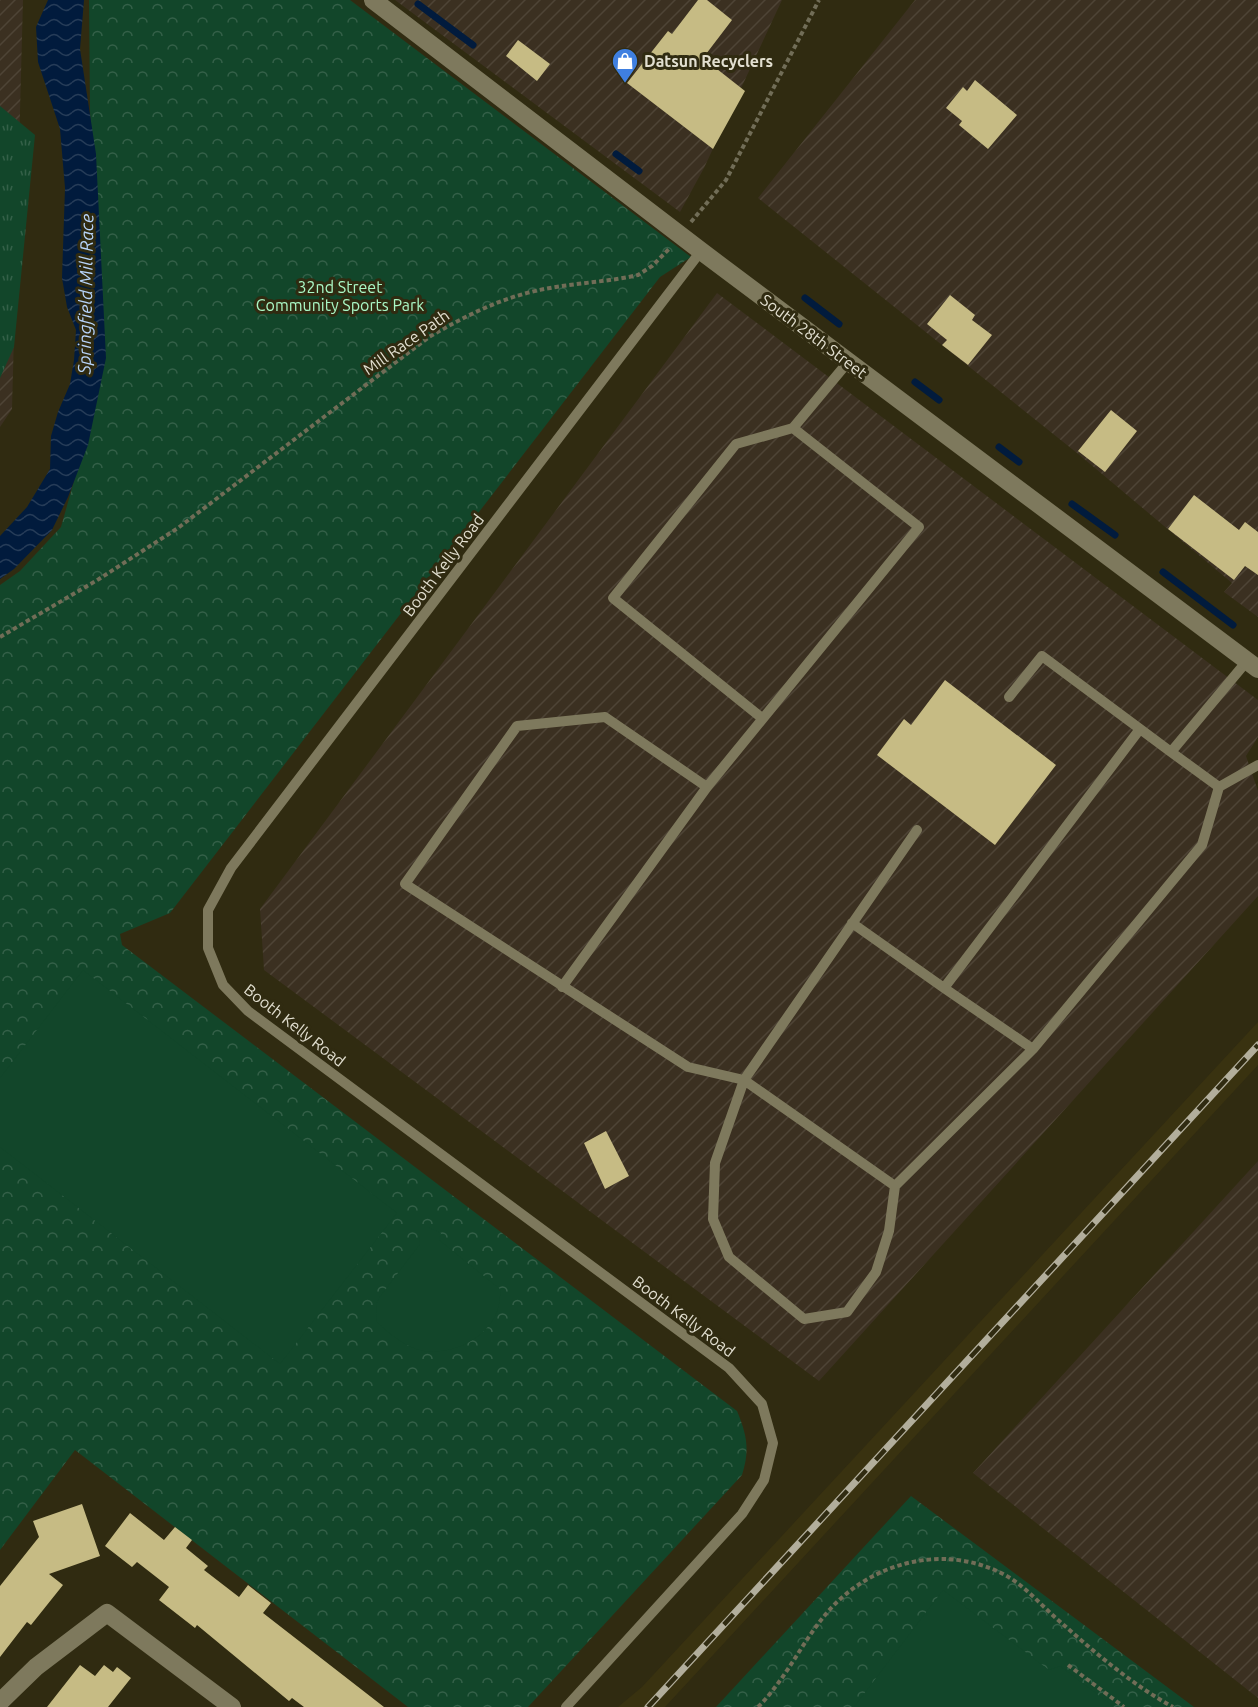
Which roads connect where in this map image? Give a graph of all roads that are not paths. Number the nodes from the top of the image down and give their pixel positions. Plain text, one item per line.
1 (373, 0) edge
2 (701, 251) junction
3 (848, 362) junction
4 (793, 428) junction
5 (1252, 665) edge
6 (1009, 697) dead end
7 (762, 718) junction
8 (1140, 729) junction
9 (1171, 752) junction
10 (1258, 765) edge
11 (707, 787) junction
12 (1220, 787) junction
13 (917, 830) dead end
14 (852, 923) junction
15 (562, 987) junction
16 (944, 988) junction
17 (1033, 1049) junction
18 (744, 1080) junction
19 (895, 1186) junction
20 (0, 1702) edge
21 (232, 1707) edge
22 (566, 1707) edge

1 - 2 street, South 28th Street
2 - 3 street, South 28th Street
2 - 22 lane, Booth Kelly Road
3 - 4 lane
3 - 5 street, South 28th Street
4 - 7 lane
4 - 7 lane
5 - 9 lane
6 - 8 lane
7 - 11 lane
8 - 9 lane
8 - 16 lane
9 - 12 lane
10 - 12 lane
11 - 15 lane
11 - 15 lane
12 - 17 lane
13 - 14 lane
14 - 16 lane
14 - 18 lane
15 - 18 lane
16 - 17 lane
17 - 19 lane
18 - 19 lane
18 - 19 lane
20 - 21 street

